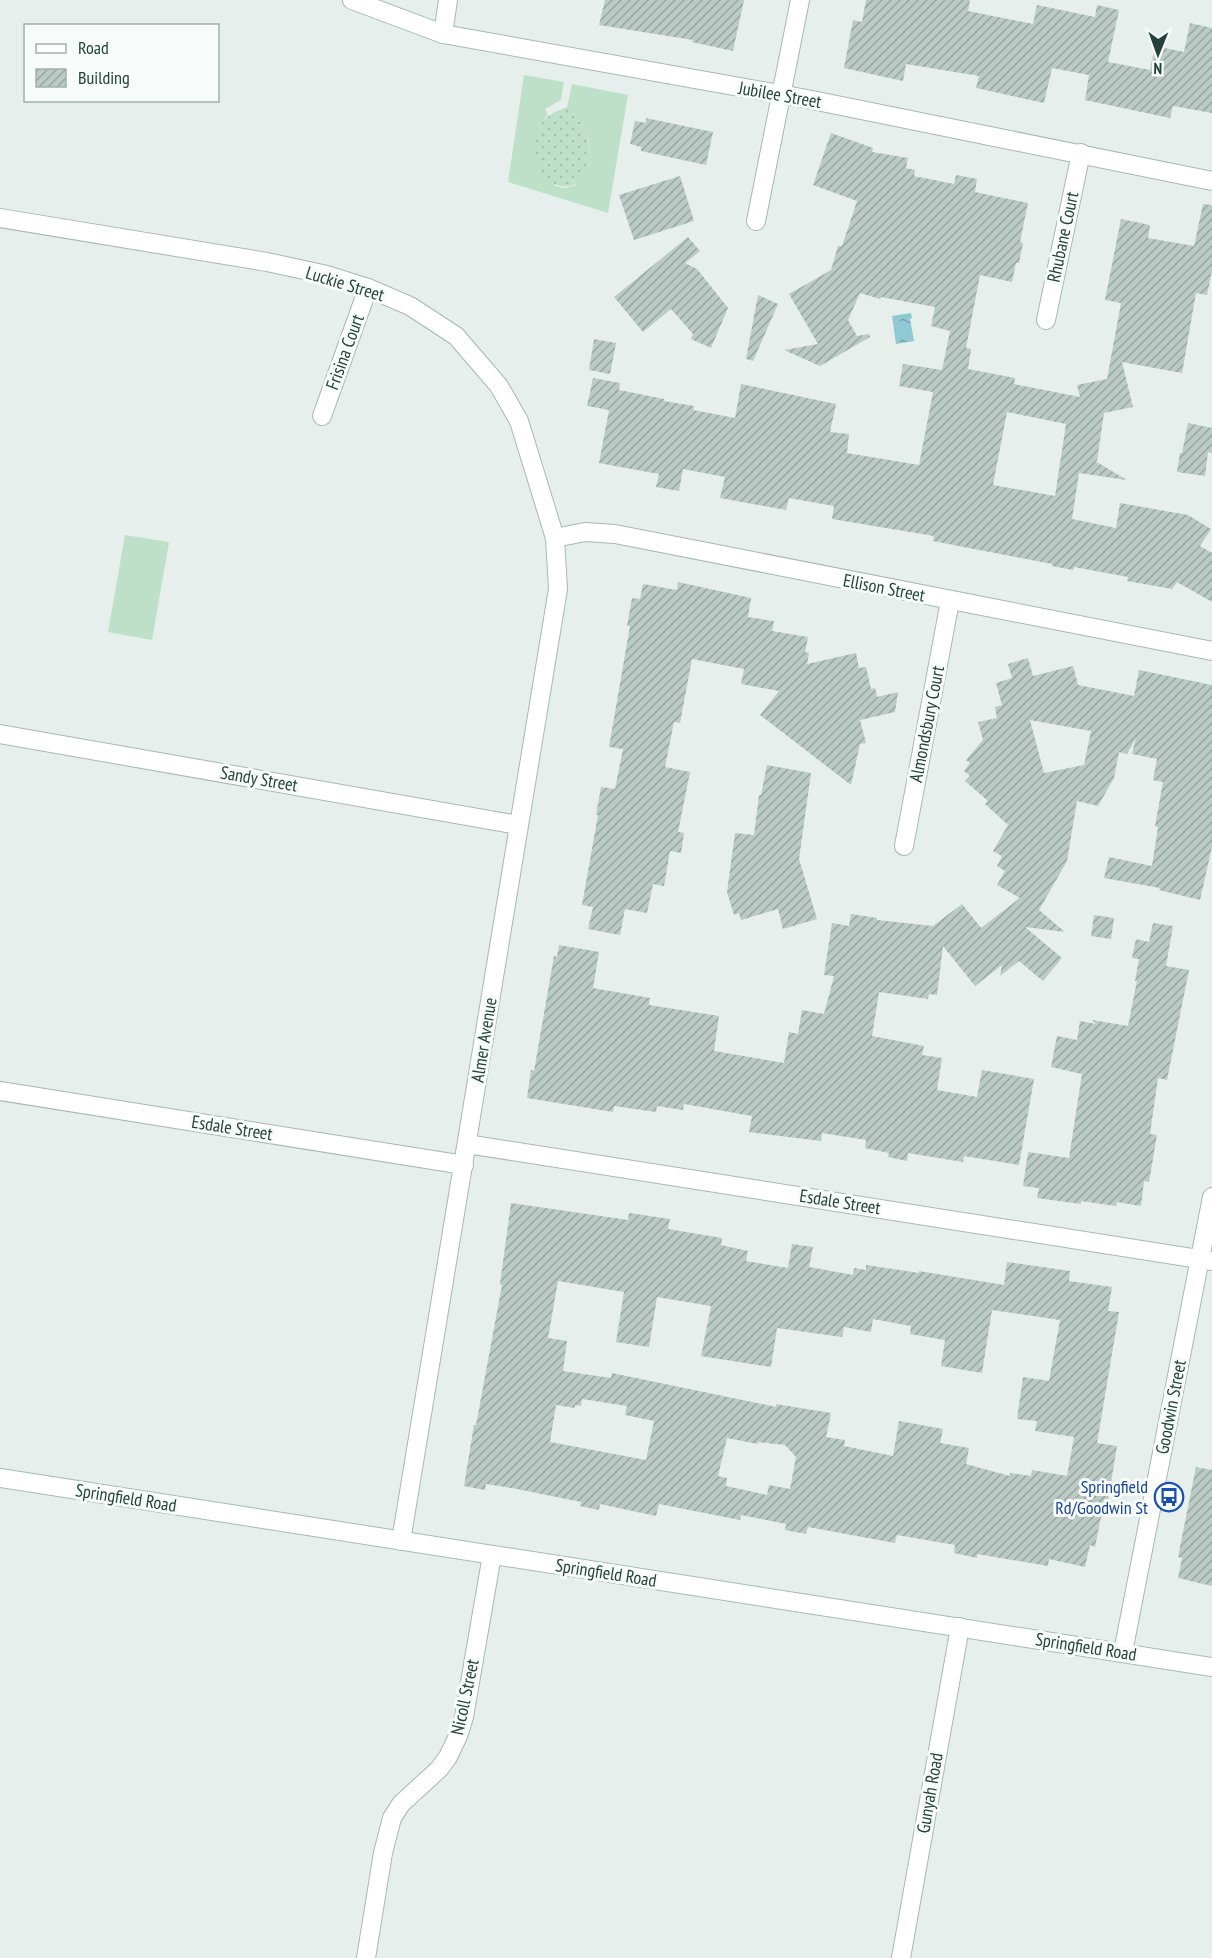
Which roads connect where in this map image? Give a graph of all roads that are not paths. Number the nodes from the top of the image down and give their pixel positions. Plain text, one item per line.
1 (352, 0) edge
2 (448, 0) edge
3 (800, 0) edge
4 (443, 34) junction
5 (780, 94) junction
6 (1081, 153) junction
7 (1212, 181) edge
8 (0, 218) edge
9 (756, 221) dead end
10 (368, 288) junction
11 (1046, 320) dead end
12 (322, 416) dead end
13 (555, 538) junction
14 (950, 601) junction
15 (1212, 651) edge
16 (0, 734) edge
17 (518, 825) junction
18 (904, 846) dead end
19 (0, 1091) edge
20 (467, 1144) junction
21 (464, 1165) junction
22 (1212, 1197) edge
23 (1206, 1260) edge
24 (0, 1478) edge
25 (401, 1541) junction
26 (492, 1555) junction
27 (960, 1628) junction
28 (1123, 1652) junction
29 (1212, 1667) edge
30 (366, 1958) edge
31 (901, 1958) edge

1 - 4 street, Jubilee Street
2 - 4 street
3 - 5 street
4 - 5 street, Jubilee Street
5 - 6 street, Jubilee Street
5 - 9 street
6 - 7 street, Jubilee Street
6 - 11 street, Rhubane Court
8 - 10 street, Luckie Street
10 - 12 street, Frisina Court
10 - 13 street, Luckie Street
13 - 14 street, Ellison Street
13 - 17 street, Almer Avenue
14 - 15 street, Ellison Street
14 - 18 street, Almondsbury Court
16 - 17 street, Sandy Street
17 - 20 street, Almer Avenue
19 - 21 street, Esdale Street
20 - 21 street, Almer Avenue
20 - 23 street, Esdale Street
21 - 25 street, Almer Avenue
22 - 23 street, Goodwin Street
23 - 28 street, Goodwin Street
24 - 25 street, Springfield Road
25 - 26 street, Springfield Road
26 - 27 street, Springfield Road
26 - 30 street, Nicoll Street
27 - 28 street, Springfield Road
27 - 31 street, Gunyah Road
28 - 29 street, Springfield Road

